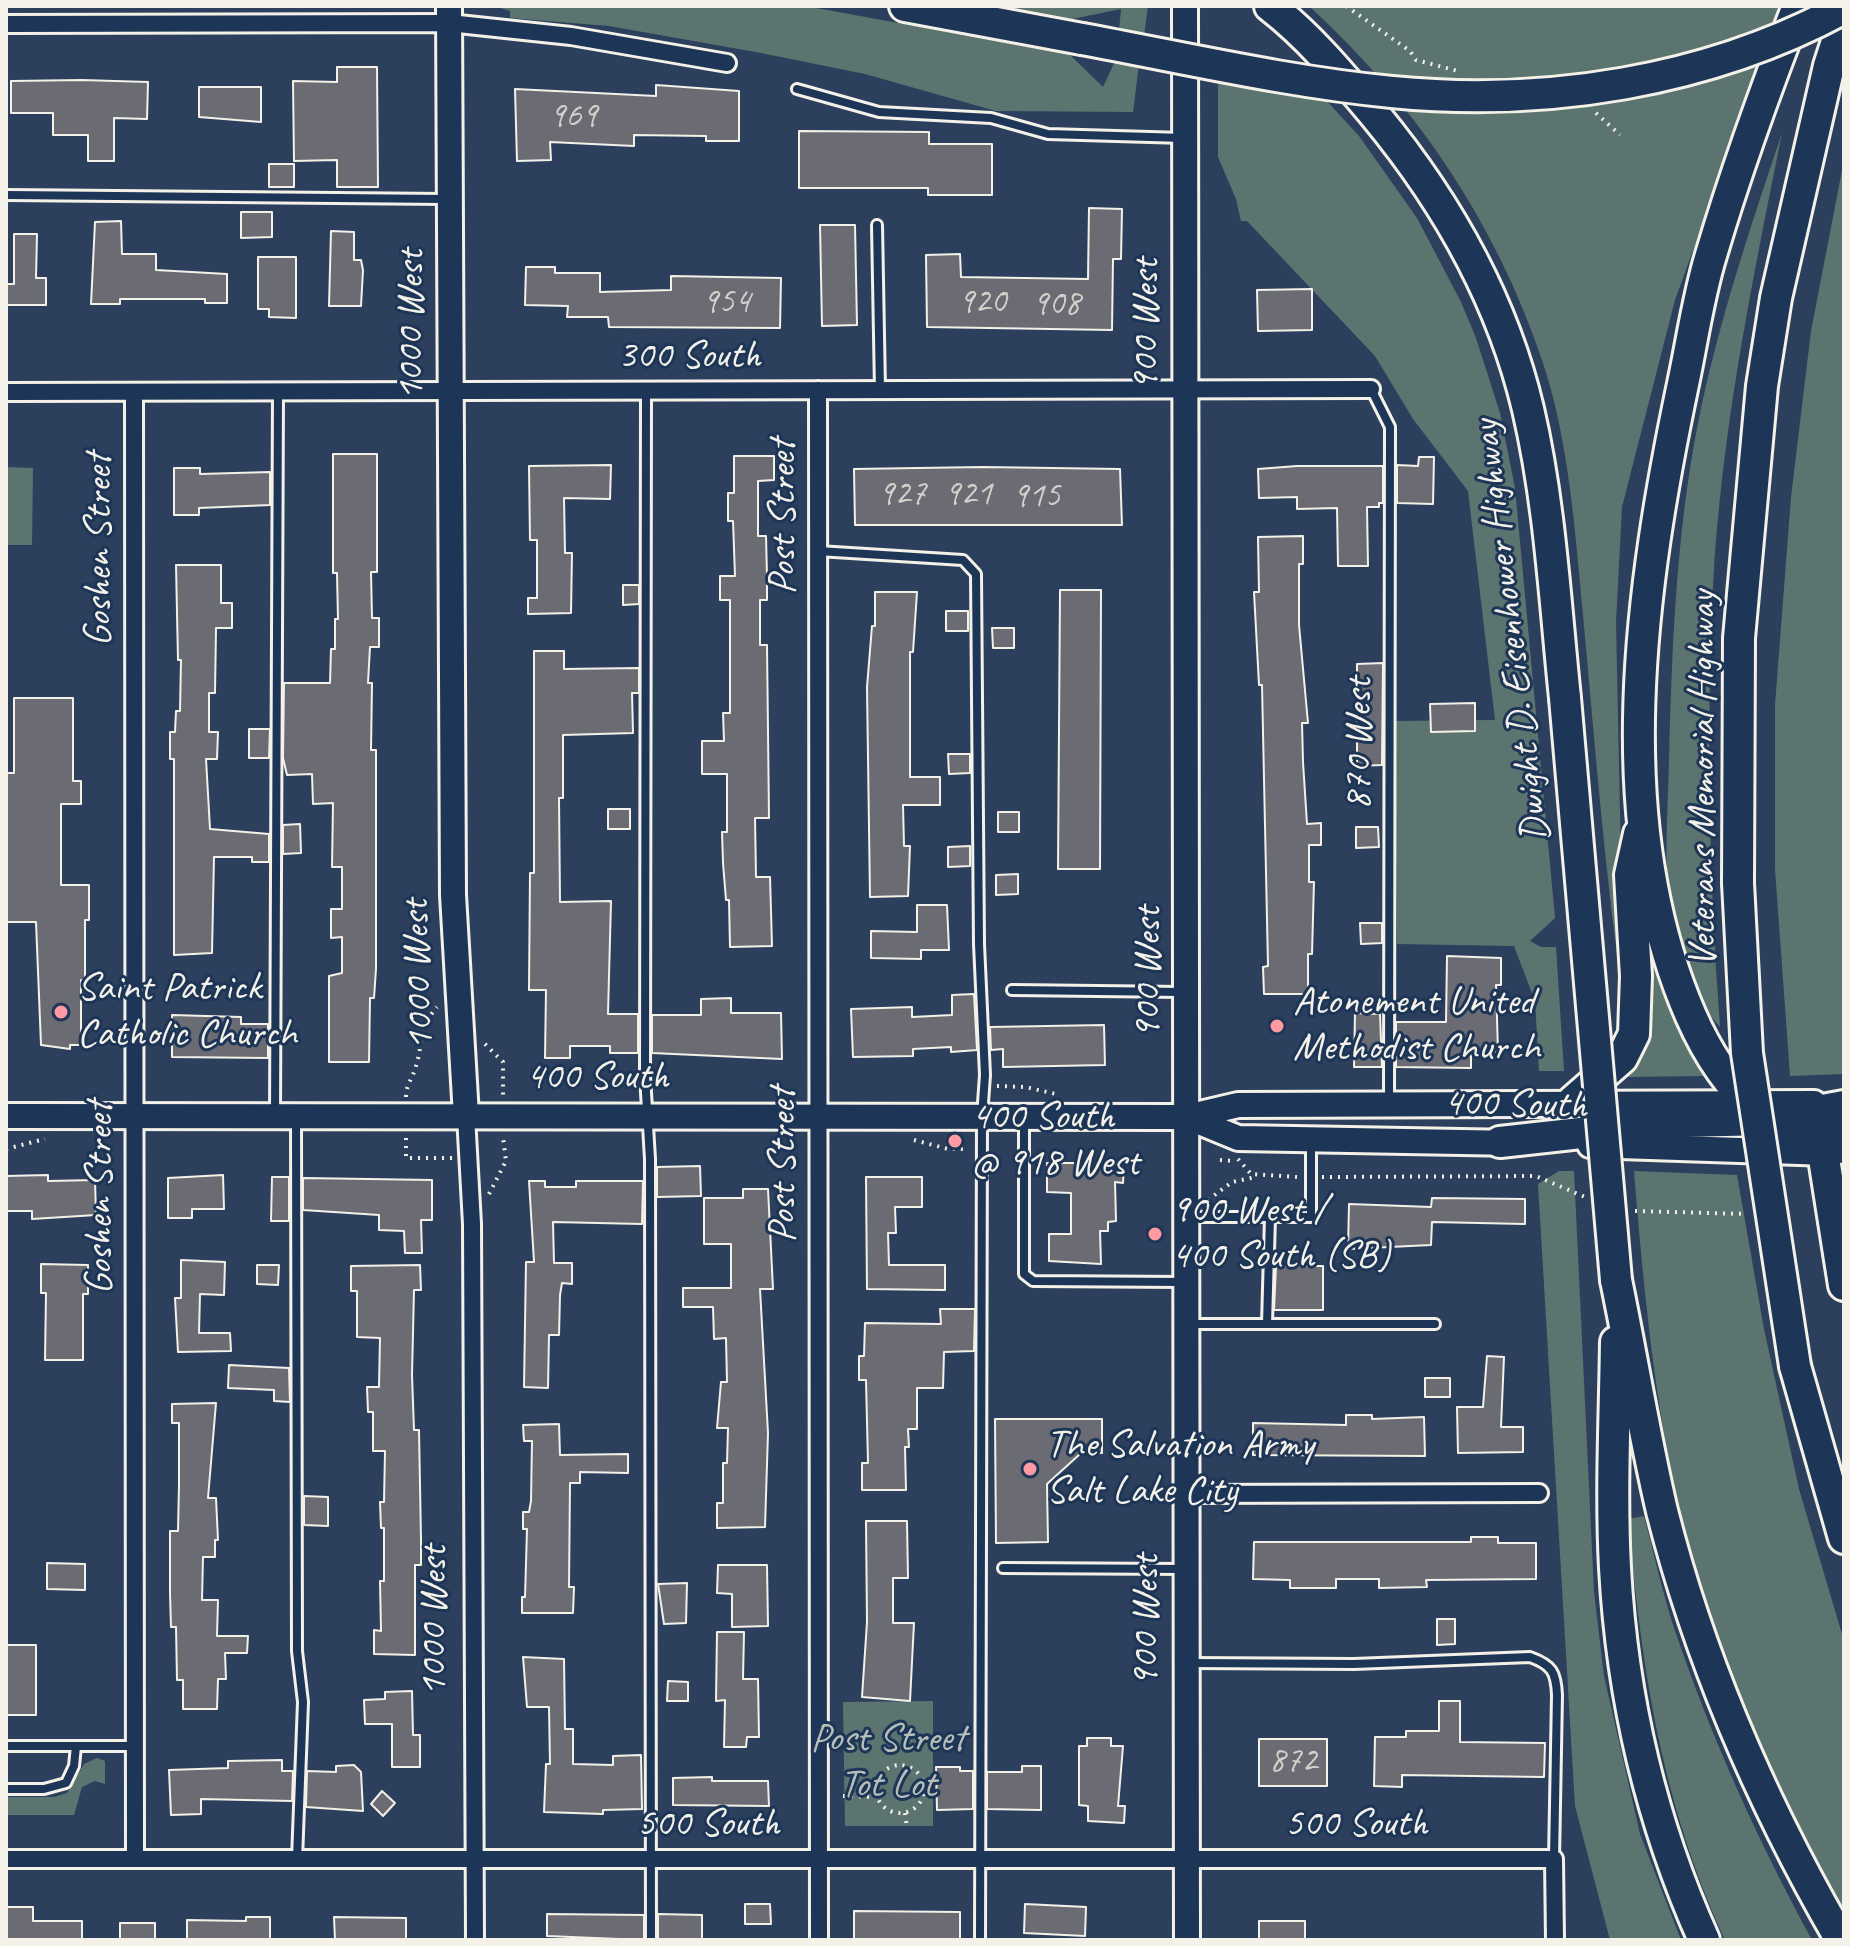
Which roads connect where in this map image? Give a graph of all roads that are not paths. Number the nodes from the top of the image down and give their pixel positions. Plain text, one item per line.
1 (905, 6) edge
2 (1185, 6) edge
3 (1270, 6) edge
4 (1798, 6) edge
5 (1844, 8) edge
6 (449, 14) edge
7 (1844, 20) edge
8 (6, 24) edge
9 (727, 63) dead end
10 (797, 89) dead end
11 (1185, 138) junction
12 (6, 195) edge
13 (449, 199) junction
14 (877, 225) dead end
15 (1371, 389) joint
16 (818, 390) junction
17 (880, 390) junction
18 (1185, 390) junction
19 (450, 391) junction
20 (646, 391) junction
21 (6, 392) edge
22 (134, 392) junction
23 (278, 392) junction
24 (818, 551) junction
25 (1643, 816) junction
26 (1012, 990) dead end
27 (1187, 992) junction
28 (1573, 1101) junction
29 (1389, 1104) junction
30 (1758, 1111) junction
31 (6, 1116) edge
32 (134, 1116) junction
33 (285, 1116) junction
34 (466, 1116) junction
35 (647, 1116) junction
36 (818, 1116) junction
37 (982, 1117) junction
38 (1024, 1117) junction
39 (1187, 1117) junction
40 (1832, 1129) edge
41 (1311, 1140) junction
42 (1500, 1142) junction
43 (1187, 1214) junction
44 (1270, 1217) junction
45 (1616, 1280) junction
46 (1185, 1282) junction
47 (1844, 1285) edge
48 (1185, 1324) junction
49 (1267, 1324) junction
50 (1435, 1324) dead end
51 (1539, 1493) dead end
52 (1185, 1494) junction
53 (1844, 1538) edge
54 (1003, 1568) dead end
55 (1186, 1569) junction
56 (1186, 1663) junction
57 (6, 1746) edge
58 (76, 1746) junction
59 (135, 1746) junction
60 (6, 1789) edge
61 (6, 1859) edge
62 (135, 1859) junction
63 (297, 1859) junction
64 (474, 1859) junction
65 (650, 1859) junction
66 (819, 1859) junction
67 (981, 1859) junction
68 (1186, 1859) junction
69 (1554, 1859) junction
70 (475, 1940) edge
71 (651, 1940) edge
72 (819, 1940) edge
73 (980, 1940) edge
74 (1187, 1940) edge
75 (1555, 1940) edge
76 (1704, 1940) edge
77 (1841, 1940) edge

1 - 5 highway, bridge
2 - 11 main road, 900 West
3 - 45 highway, Dwight D. Eisenhower Highway, bridge
4 - 25 highway
6 - 8 street
6 - 9 street
6 - 13 main road, 1000 West
7 - 53 highway, Veterans Memorial Highway, bridge
10 - 11 lane
11 - 18 main road, 900 West
12 - 13 lane
13 - 19 main road, 1000 West
14 - 17 lane
15 - 18 street, 300 South
15 - 29 lane, 870 West
16 - 17 street, 300 South
16 - 20 street, 300 South
16 - 24 street, Post Street
17 - 18 street, 300 South
18 - 27 main road, 900 West
19 - 20 street, 300 South
19 - 23 street, 300 South
19 - 34 main road, 1000 West
20 - 35 lane
21 - 22 street, 300 South
22 - 23 street, 300 South
22 - 32 street, Goshen Street
23 - 33 lane
24 - 36 street, Post Street
24 - 37 lane
25 - 28 highway
25 - 30 highway
26 - 27 lane
27 - 39 main road, 900 West
28 - 29 main road, 400 South
28 - 30 main road, 400 South
29 - 39 main road, 400 South
30 - 40 highway
30 - 42 highway
31 - 32 main road, 400 South
32 - 33 main road, 400 South
32 - 59 street, Goshen Street
33 - 34 main road, 400 South
33 - 63 lane
34 - 35 main road, 400 South
34 - 64 street, 1000 West
35 - 36 main road, 400 South
35 - 65 lane
36 - 37 main road, 400 South
36 - 66 street, Post Street
37 - 38 main road, 400 South
37 - 67 lane
38 - 39 main road, 400 South
38 - 46 lane
39 - 41 main road, 400 South
39 - 43 main road, 900 West
40 - 42 main road, 400 South
40 - 47 highway
41 - 42 main road, 400 South
41 - 44 lane
43 - 44 lane
43 - 46 main road, 900 West
44 - 49 lane
45 - 76 highway
45 - 77 highway
46 - 48 main road, 900 West
48 - 49 lane
48 - 52 main road, 900 West
49 - 50 lane
51 - 52 street
52 - 55 main road, 900 West
54 - 55 lane
55 - 56 main road, 900 West
56 - 68 main road, 900 West
56 - 69 lane
57 - 58 lane
58 - 59 lane
58 - 60 lane
59 - 62 street, Goshen Street
61 - 62 street, 500 South
62 - 63 street, 500 South
63 - 64 street, 500 South
64 - 65 street, 500 South
64 - 70 street, 1000 West
65 - 66 street, 500 South
65 - 71 lane
66 - 67 street, 500 South
66 - 72 street, Post Street
67 - 68 street, 500 South
67 - 73 lane
68 - 69 street, 500 South
68 - 74 main road, 900 West
69 - 75 street

